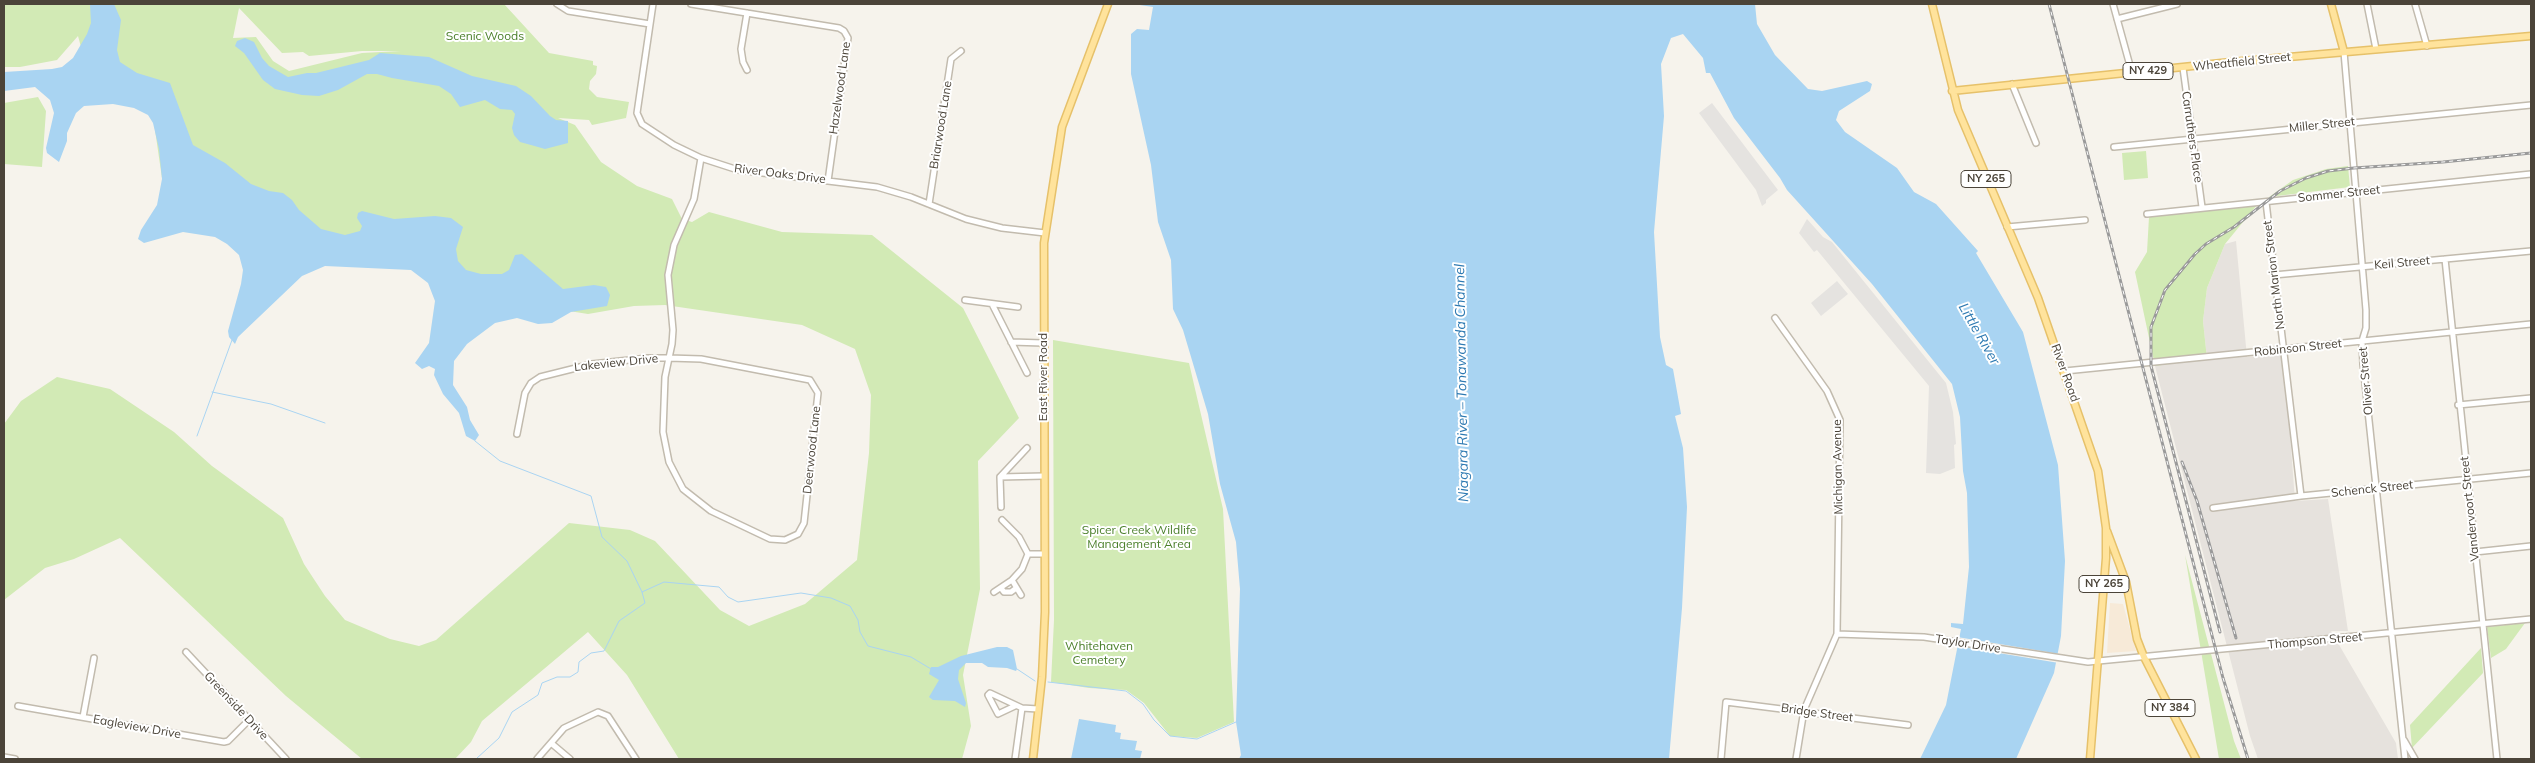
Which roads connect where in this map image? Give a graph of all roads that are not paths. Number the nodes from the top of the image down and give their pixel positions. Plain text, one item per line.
1 (557, 4) edge
2 (654, 4) edge
3 (691, 4) edge
4 (1108, 4) edge
5 (1932, 4) edge
6 (2112, 4) edge
7 (2177, 4) edge
8 (2332, 4) edge
9 (2367, 4) edge
10 (2415, 4) edge
11 (747, 13) junction
12 (2116, 19) junction
13 (650, 24) junction
14 (2531, 36) edge
15 (2427, 46) junction
16 (2376, 49) junction
17 (961, 52) dead end
18 (2344, 52) junction
19 (2183, 68) junction
20 (747, 70) dead end
21 (2132, 73) junction
22 (2012, 84) junction
23 (1952, 90) junction
24 (2531, 105) edge
25 (2350, 122) junction
26 (2193, 139) junction
27 (2036, 143) dead end
28 (2114, 147) dead end
29 (701, 158) junction
30 (2531, 174) edge
31 (828, 181) junction
32 (2356, 192) junction
33 (2266, 202) junction
34 (929, 204) junction
35 (2202, 207) junction
36 (2147, 214) dead end
37 (2085, 220) dead end
38 (2007, 227) junction
39 (1045, 234) junction
40 (2531, 250) edge
41 (2444, 259) junction
42 (2363, 267) junction
43 (2274, 275) junction
44 (965, 300) dead end
45 (992, 304) junction
46 (1018, 307) dead end
47 (1775, 318) dead end
48 (2531, 324) edge
49 (2452, 332) junction
50 (2362, 341) junction
51 (1011, 342) junction
52 (1043, 343) junction
53 (2283, 349) junction
54 (669, 358) junction
55 (2064, 371) junction
56 (1027, 373) dead end
57 (2531, 398) edge
58 (2458, 405) junction
59 (517, 434) dead end
60 (1027, 448) dead end
61 (2531, 473) edge
62 (1044, 476) junction
63 (1000, 477) junction
64 (2467, 480) junction
65 (2377, 489) junction
66 (2301, 496) junction
67 (1001, 507) dead end
68 (2213, 508) dead end
69 (1002, 520) dead end
70 (2106, 528) junction
71 (2531, 546) edge
72 (2475, 552) junction
73 (1028, 554) junction
74 (1044, 554) junction
75 (1012, 580) junction
76 (1001, 588) junction
77 (1015, 589) junction
78 (994, 592) dead end
79 (1021, 595) dead end
80 (2531, 619) edge
81 (2482, 625) junction
82 (1837, 634) junction
83 (2391, 634) junction
84 (186, 652) dead end
85 (2144, 657) junction
86 (94, 658) dead end
87 (2098, 661) junction
88 (18, 706) dead end
89 (1015, 706) junction
90 (1022, 708) junction
91 (1038, 709) junction
92 (1804, 710) junction
93 (83, 717) junction
94 (249, 720) junction
95 (1908, 725) dead end
96 (2403, 739) junction
97 (551, 743) junction
98 (4, 757) edge
99 (15, 759) edge
100 (286, 759) edge
101 (536, 759) edge
102 (570, 759) edge
103 (636, 759) edge
104 (1015, 759) edge
105 (1033, 759) edge
106 (1721, 759) edge
107 (1796, 759) edge
108 (2090, 759) edge
109 (2196, 759) edge
110 (2405, 759) edge
111 (2415, 759) edge
112 (2497, 759) edge

1 - 13 street
2 - 13 street, River Oaks Drive
3 - 11 street, Hazelwood Lane
4 - 39 main road, East River Road
5 - 23 main road, River Road / NY 265
6 - 12 street
7 - 12 street
8 - 18 main road, Oliver Street
9 - 16 street
10 - 15 street
11 - 20 street
11 - 31 street, Hazelwood Lane
12 - 21 street
13 - 29 street, River Oaks Drive
14 - 15 main road, Wheatfield Street
15 - 16 main road, Wheatfield Street
16 - 18 main road, Wheatfield Street
17 - 34 street, Briarwood Lane
18 - 19 main road, Wheatfield Street / NY 429
18 - 25 street, Oliver Street
19 - 21 main road, Wheatfield Street / NY 429
19 - 26 street, Carruthers Place
21 - 22 main road, Wheatfield Street / NY 429
22 - 23 main road, Wheatfield Street / NY 429
22 - 27 street
23 - 38 main road, River Road / NY 265
24 - 25 street, Miller Street
25 - 26 street, Miller Street
25 - 32 street, Oliver Street
26 - 28 street, Miller Street
26 - 35 street, Carruthers Place
29 - 31 street, River Oaks Drive
29 - 54 street
30 - 32 street, Sommer Street
31 - 34 street, River Oaks Drive
32 - 33 street, Sommer Street
32 - 42 street, Oliver Street
33 - 35 street, Sommer Street
33 - 43 street, North Marion Street
34 - 39 street, River Oaks Drive
35 - 36 street, Sommer Street
37 - 38 street
38 - 55 main road, River Road / NY 265
39 - 52 main road, East River Road
40 - 41 street, Keil Street
41 - 42 street, Keil Street
41 - 49 street, Vandervoort Street
42 - 43 street, Keil Street
42 - 50 street, Oliver Street
43 - 53 street, North Marion Street
44 - 45 street
45 - 46 street
45 - 51 street
47 - 82 street, Michigan Avenue
48 - 49 street, Robinson Street
49 - 50 street, Robinson Street
49 - 58 street, Vandervoort Street
50 - 53 street, Robinson Street
50 - 65 street, Oliver Street
51 - 52 street
51 - 56 street
52 - 62 main road, East River Road
53 - 55 street, Robinson Street
53 - 66 street, North Marion Street
54 - 54 street, Deerwood Lane
54 - 59 street, Lakeview Drive
55 - 70 main road, River Road / NY 265
57 - 58 street
58 - 64 street, Vandervoort Street
60 - 63 street
61 - 64 street, Schenck Street
62 - 63 street
62 - 74 main road, East River Road
63 - 67 street
64 - 65 street, Schenck Street
64 - 72 street, Vandervoort Street
65 - 66 street, Schenck Street
65 - 83 street, Oliver Street
66 - 68 street, Schenck Street
69 - 73 street
70 - 85 main road, NY 384
70 - 87 main road, River Road / NY 265
71 - 72 street
72 - 81 street, Vandervoort Street
73 - 74 street
73 - 75 street
74 - 91 main road, East River Road
75 - 76 street
75 - 77 street
76 - 77 street
76 - 78 street
77 - 79 street
80 - 81 street, Thompson Street
81 - 83 street, Thompson Street
81 - 112 street, Vandervoort Street
82 - 87 street, Taylor Drive
82 - 92 street
83 - 85 street, Thompson Street
83 - 96 street, Oliver Street
84 - 94 street, Greenside Drive
85 - 87 street, Thompson Street
85 - 109 main road, NY 384
86 - 93 street
87 - 108 main road, River Road / NY 265
88 - 93 street, Eagleview Drive
89 - 89 street
89 - 90 street
90 - 91 street
90 - 104 street
91 - 105 main road, East River Road
92 - 95 street, Bridge Street
92 - 106 street, Bridge Street
92 - 107 street
93 - 94 street, Eagleview Drive
94 - 100 street, Greenside Drive
96 - 110 street, Oliver Street
96 - 111 street
97 - 101 street
97 - 102 street
97 - 103 street
98 - 99 street

